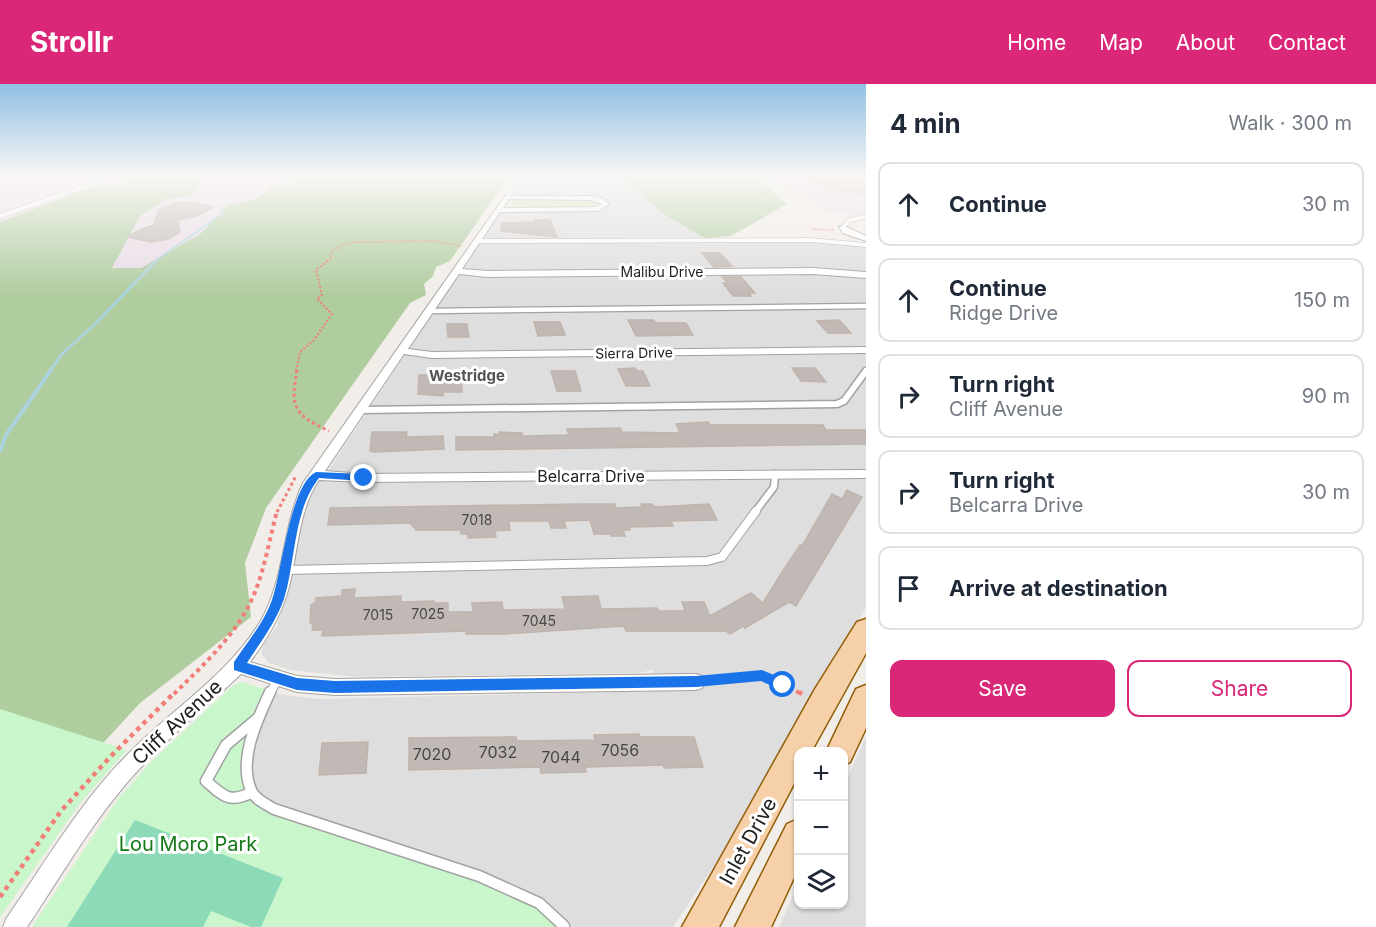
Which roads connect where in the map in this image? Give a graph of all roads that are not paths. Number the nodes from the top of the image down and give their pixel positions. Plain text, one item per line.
1 (495, 215) edge
2 (866, 217) edge
3 (843, 227) joint
4 (808, 234) dead end
5 (866, 239) edge
6 (811, 240) junction
7 (478, 241) junction
8 (866, 245) edge
9 (458, 271) junction
10 (866, 275) edge
11 (866, 306) edge
12 (430, 311) junction
13 (866, 350) edge
14 (402, 351) junction
15 (866, 371) edge
16 (361, 410) junction
17 (775, 474) junction
18 (866, 474) edge
19 (316, 475) junction
20 (285, 570) junction
21 (866, 630) edge
22 (238, 666) junction
23 (277, 680) junction
24 (696, 682) road end
25 (866, 698) edge
26 (258, 718) junction
27 (842, 747) edge
28 (252, 792) junction
29 (794, 843) edge
30 (564, 926) edge
31 (14, 927) edge
32 (700, 927) edge
33 (753, 927) edge

1 - 7 street, Cliff Avenue
2 - 3 lane
3 - 5 street
4 - 6 lane
6 - 7 lane
6 - 8 lane
7 - 9 street, Cliff Avenue
9 - 10 street, Malibu Drive
9 - 12 street, Cliff Avenue
11 - 12 lane
12 - 14 street, Cliff Avenue
13 - 14 street, Sierra Drive
14 - 16 street, Cliff Avenue
15 - 16 lane
16 - 19 street, Cliff Avenue
17 - 18 street, Belcarra Drive
17 - 19 street, Belcarra Drive
17 - 20 lane
19 - 20 street, Cliff Avenue
20 - 22 street, Cliff Avenue
21 - 32 main road, Inlet Drive
22 - 23 street
22 - 31 street, Cliff Avenue
23 - 24 street
23 - 26 lane
25 - 27 main road
26 - 28 lane
26 - 28 lane
28 - 30 lane
29 - 33 main road

